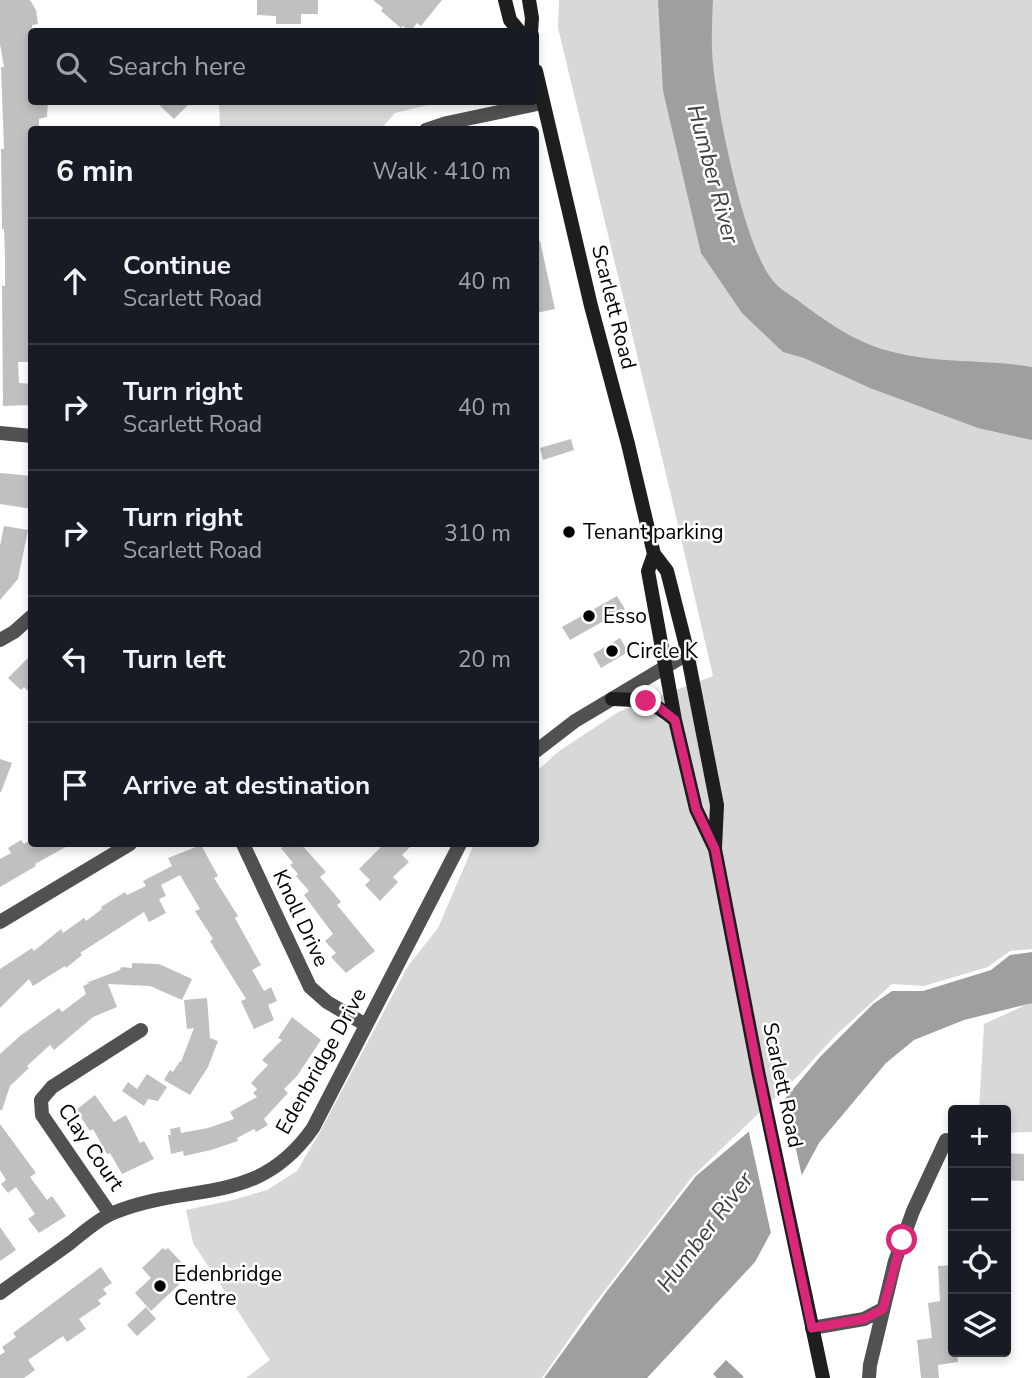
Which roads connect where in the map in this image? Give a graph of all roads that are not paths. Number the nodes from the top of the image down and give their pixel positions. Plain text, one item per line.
1 (505, 0) edge
2 (529, 0) edge
3 (517, 28) edge
4 (531, 28) edge
5 (539, 87) edge
6 (542, 103) junction
7 (539, 104) edge
8 (532, 105) edge
9 (438, 126) edge
10 (0, 433) edge
11 (28, 436) edge
12 (654, 554) junction
13 (28, 619) edge
14 (0, 640) edge
15 (687, 654) junction
16 (665, 669) junction
17 (612, 699) junction
18 (675, 720) junction
19 (539, 749) edge
20 (125, 847) edge
21 (244, 847) edge
22 (458, 847) edge
23 (715, 849) junction
24 (0, 922) edge
25 (366, 1025) junction
26 (141, 1030) dead end
27 (946, 1140) dead end
28 (110, 1214) junction
29 (0, 1293) edge
30 (883, 1309) junction
31 (812, 1328) junction
32 (822, 1378) edge
33 (869, 1378) edge

1 - 3 main road
2 - 4 main road
5 - 6 main road, Scarlett Road
6 - 7 street
6 - 12 main road, Scarlett Road
8 - 9 street
10 - 11 street
12 - 15 main road, Scarlett Road
12 - 16 main road, Scarlett Road
13 - 14 street
15 - 16 street
15 - 23 main road, Scarlett Road
16 - 17 street
16 - 18 main road, Scarlett Road
17 - 18 main road
17 - 19 street
18 - 23 main road, Scarlett Road
20 - 24 street
21 - 25 street, Knoll Drive
22 - 25 street, Edenbridge Drive
23 - 31 main road, Scarlett Road
25 - 28 street, Edenbridge Drive
26 - 28 street, Clay Court
27 - 30 street
28 - 29 street, Edenbridge Drive
30 - 31 street
30 - 33 street
31 - 32 main road, Scarlett Road

